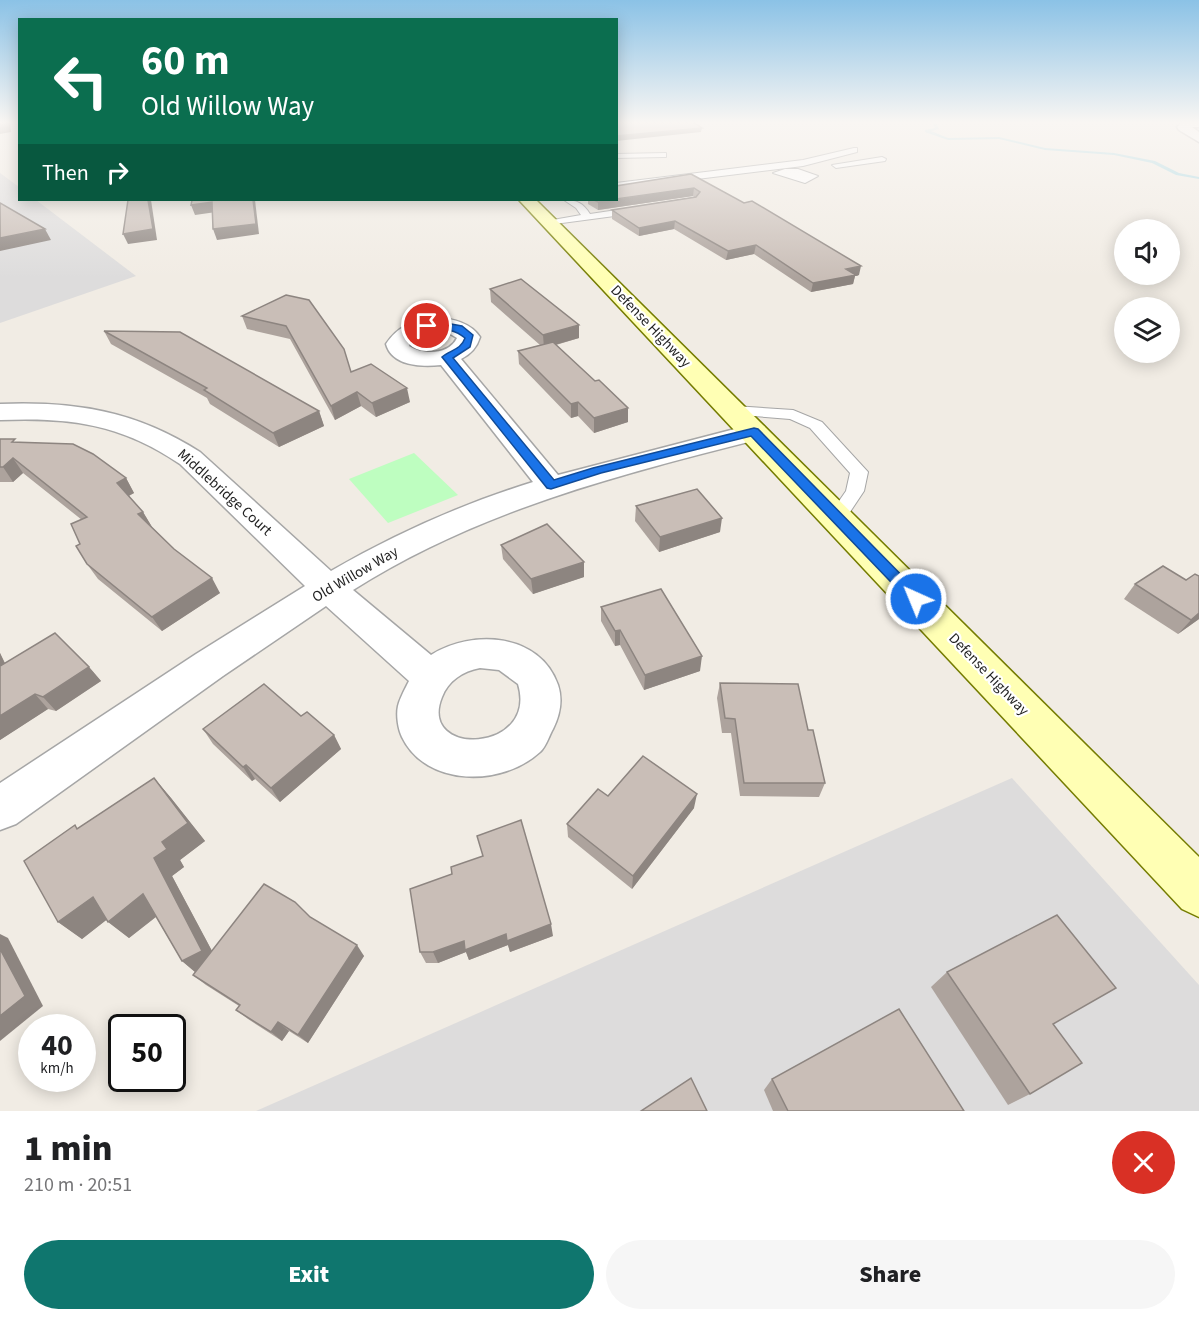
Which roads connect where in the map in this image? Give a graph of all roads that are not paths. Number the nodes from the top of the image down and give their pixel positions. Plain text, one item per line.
1 (713, 174) joint
2 (723, 174) edge
3 (780, 174) edge
4 (805, 174) edge
5 (618, 186) edge
6 (530, 201) edge
7 (650, 208) edge
8 (559, 211) edge
9 (588, 218) junction
10 (447, 357) dead end
11 (0, 412) edge
12 (744, 421) junction
13 (551, 485) junction
14 (837, 517) junction
15 (328, 588) junction
16 (430, 677) dead end
17 (0, 809) edge
18 (1199, 892) edge

1 - 2 lane
1 - 5 lane
3 - 4 lane
6 - 8 main road, Defense Highway
7 - 9 lane
8 - 9 lane
8 - 9 lane
8 - 12 main road, Defense Highway
10 - 13 street
11 - 15 street, Middlebridge Court
12 - 13 street, Old Willow Way
12 - 14 main road, Defense Highway
12 - 14 lane
13 - 15 street, Old Willow Way
14 - 18 main road, Defense Highway
15 - 16 street, Middlebridge Court
15 - 17 street, Old Willow Way

